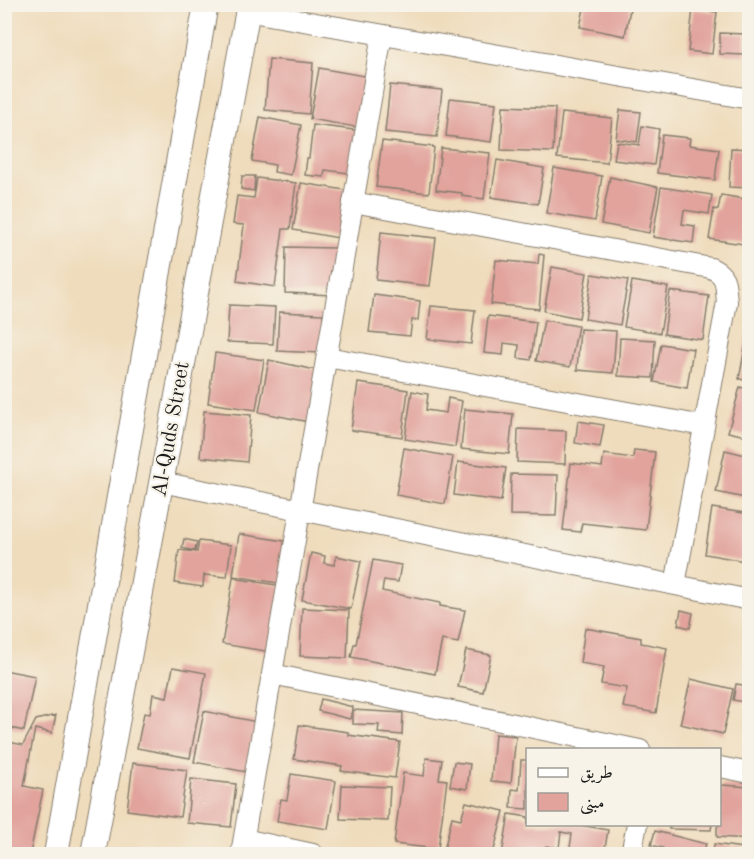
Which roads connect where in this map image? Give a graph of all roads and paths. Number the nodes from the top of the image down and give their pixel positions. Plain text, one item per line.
1 (206, 4) edge
2 (248, 8) edge
3 (382, 35) junction
4 (750, 99) edge
5 (354, 202) junction
6 (327, 357) junction
7 (704, 426) junction
8 (161, 482) junction
9 (301, 510) junction
10 (675, 585) junction
11 (750, 600) edge
12 (272, 674) junction
13 (630, 748) edge
14 (721, 767) edge
15 (750, 773) edge
16 (637, 826) edge
17 (243, 847) edge
18 (56, 855) edge
19 (93, 855) edge
20 (313, 855) edge
21 (631, 855) edge

1 - 18 street, Al-Quds Street
2 - 3 street
2 - 8 street, Al-Quds Street
3 - 4 street
3 - 5 street
5 - 6 street
5 - 7 street
6 - 7 street
6 - 9 street
7 - 10 street
8 - 9 street
8 - 19 street, Al-Quds Street
9 - 10 street
9 - 12 street
10 - 11 street
12 - 13 street
12 - 17 street
14 - 15 street
16 - 21 street
17 - 20 street

